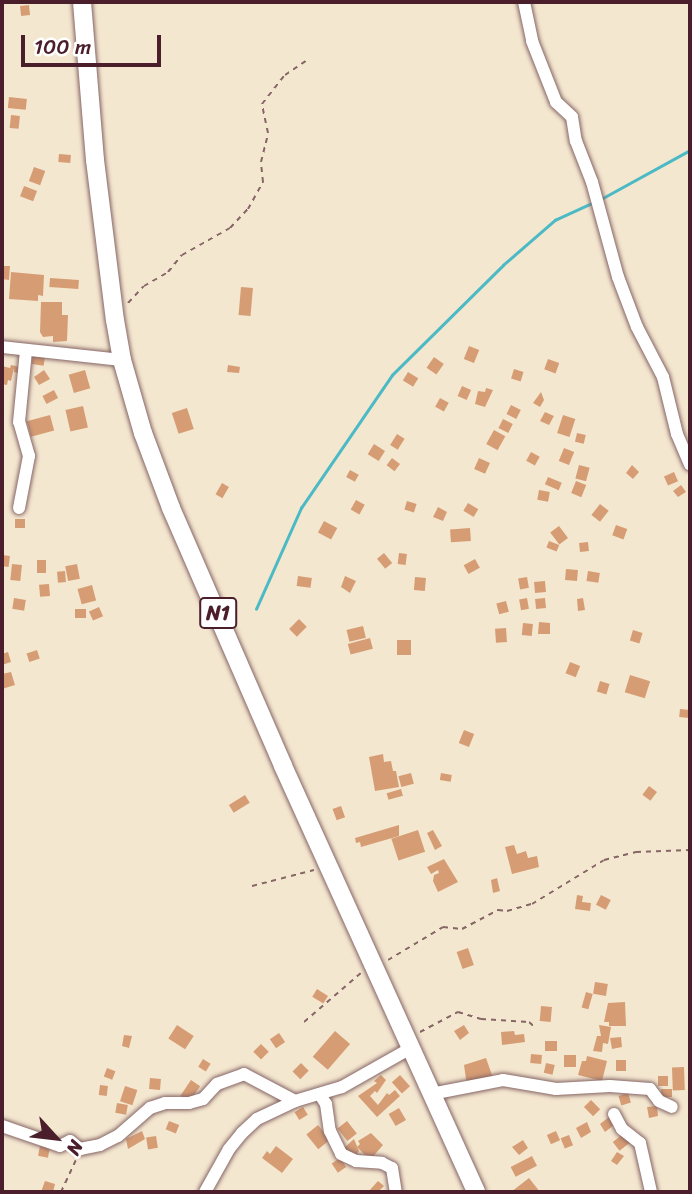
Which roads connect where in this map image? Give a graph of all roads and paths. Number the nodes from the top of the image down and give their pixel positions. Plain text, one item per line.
1 (82, 2) edge
2 (524, 2) edge
3 (307, 60) dead end
4 (115, 320) junction
5 (2, 347) edge
6 (26, 350) junction
7 (122, 360) junction
8 (690, 464) edge
9 (19, 509) dead end
10 (690, 850) edge
11 (328, 865) junction
12 (252, 886) dead end
13 (373, 965) junction
14 (304, 1022) dead end
15 (536, 1028) dead end
16 (406, 1038) junction
17 (375, 1069) junction
18 (431, 1094) junction
19 (320, 1095) junction
20 (295, 1101) junction
21 (672, 1107) dead end
22 (614, 1114) dead end
23 (2, 1126) edge
24 (80, 1149) junction
25 (61, 1192) edge
26 (205, 1192) edge
27 (396, 1192) edge
28 (476, 1192) edge
29 (651, 1192) edge

1 - 4 highway, N1
2 - 8 street
3 - 4 path
4 - 7 highway, N1
5 - 6 street
6 - 7 street
6 - 9 street
7 - 11 highway, N1
10 - 13 path
11 - 12 path
11 - 13 highway, N1
13 - 14 path
13 - 16 highway, N1
15 - 16 path
16 - 17 street
16 - 17 street
16 - 18 highway, N1
17 - 19 street
18 - 21 street
18 - 28 highway, N1
19 - 20 street
19 - 27 street
20 - 24 street
20 - 26 street
22 - 29 street
23 - 24 street
24 - 25 path

